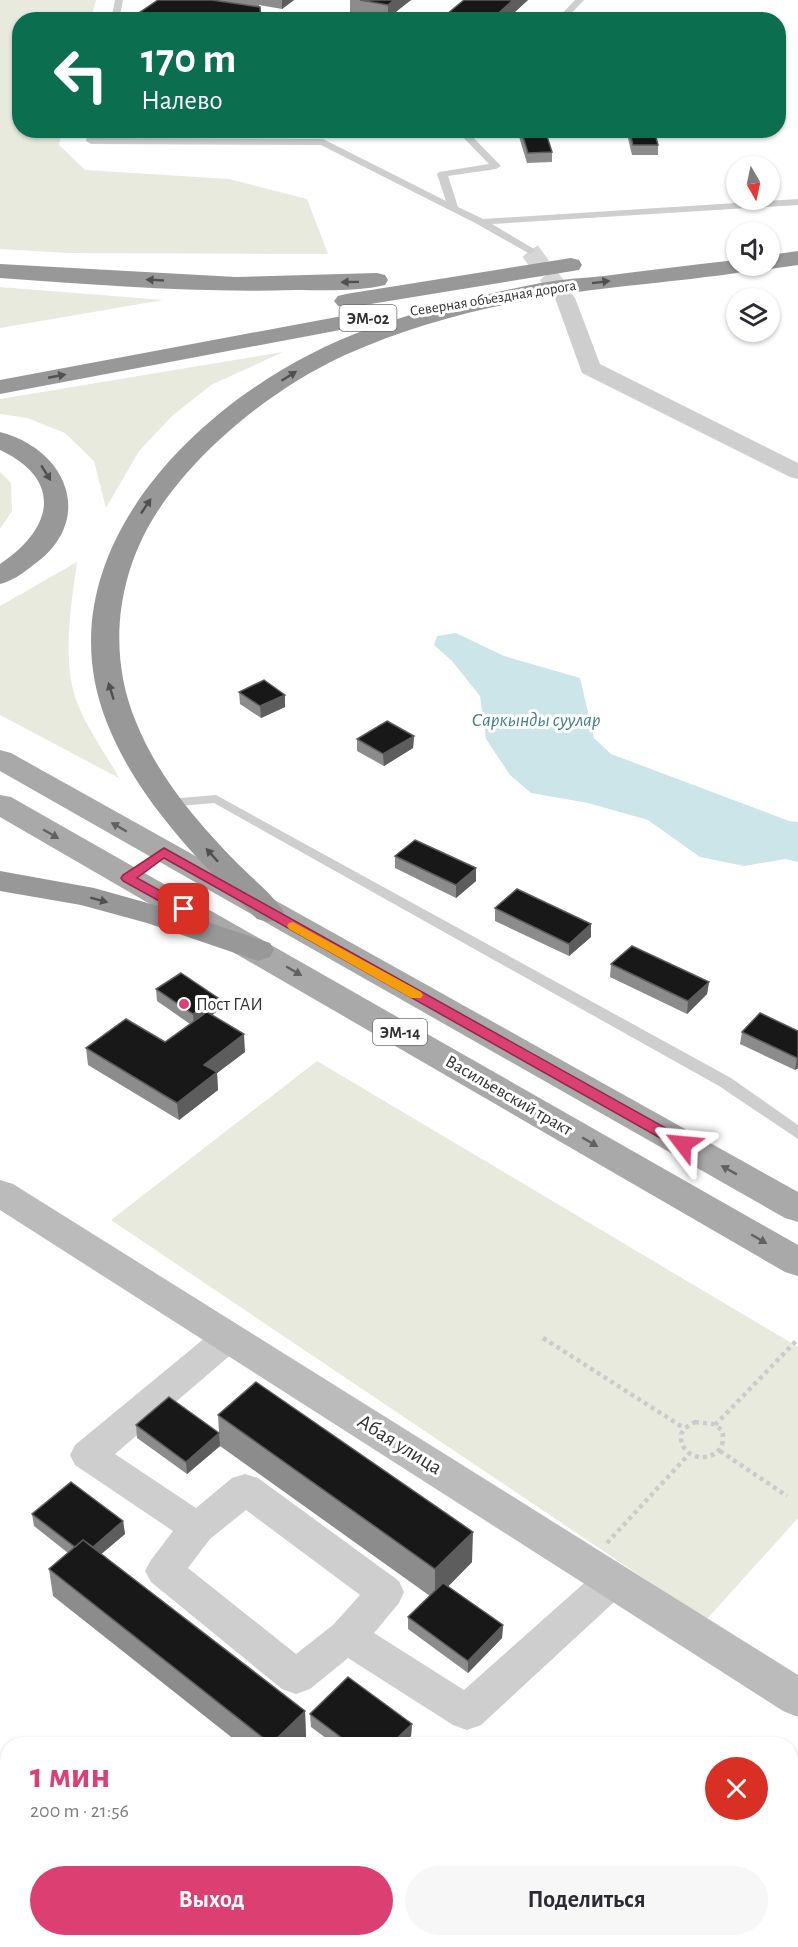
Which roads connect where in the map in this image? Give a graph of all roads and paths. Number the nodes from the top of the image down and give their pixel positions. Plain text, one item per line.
1 (580, 0) edge
2 (228, 10) edge
3 (241, 12) edge
4 (568, 12) edge
5 (91, 138) edge
6 (468, 138) edge
7 (798, 202) edge
8 (454, 209) junction
9 (481, 222) junction
10 (798, 239) edge
11 (780, 241) edge
12 (726, 247) edge
13 (798, 258) edge
14 (532, 260) junction
15 (780, 261) edge
16 (726, 268) edge
17 (0, 270) edge
18 (564, 293) junction
19 (0, 366) edge
20 (0, 387) edge
21 (0, 440) edge
22 (798, 472) edge
23 (0, 576) edge
24 (0, 759) edge
25 (170, 803) junction
26 (0, 804) edge
27 (164, 852) junction
28 (128, 878) junction
29 (0, 881) edge
30 (268, 912) junction
31 (258, 951) junction
32 (798, 1133) edge
33 (0, 1193) edge
34 (798, 1209) edge
35 (798, 1262) edge
36 (229, 1337) junction
37 (543, 1338) dead end
38 (798, 1339) edge
39 (715, 1425) junction
40 (684, 1428) junction
41 (720, 1451) junction
42 (690, 1453) junction
43 (788, 1496) dead end
44 (197, 1528) junction
45 (601, 1572) junction
46 (347, 1637) junction
47 (798, 1698) edge

1 - 4 lane
2 - 3 lane
5 - 8 lane
6 - 8 lane
7 - 9 lane
8 - 9 lane
9 - 14 lane
10 - 11 highway
12 - 14 highway, Северная объездная дорога / ЭМ-02
13 - 15 highway
14 -> 17 highway
14 - 19 highway, Северная объездная дорога / ЭМ-02
18 -> 16 highway, Северная объездная дорога / ЭМ-02
20 -> 18 highway, Северная объездная дорога / ЭМ-02
18 - 22 street
25 -> 18 highway
21 -> 23 highway
27 -> 24 main road, ЭМ-14
30 -> 25 highway
25 - 32 lane
26 -> 28 main road, Васильевский тракт / ЭМ-14
27 - 28 main road
27 - 30 main road, ЭМ-14
28 - 31 main road, Васильевский тракт / ЭМ-14
29 -> 31 highway
34 -> 30 main road, ЭМ-14
31 -> 35 main road, Васильевский тракт / ЭМ-14
33 - 36 street, Абая улица
36 - 44 street
36 - 45 street, Абая улица
37 - 40 path
38 - 39 path
39 - 40 path
39 - 41 path
40 - 42 path
41 - 42 path
41 - 43 path
42 - 45 path
44 - 46 street
44 - 46 street
45 - 46 street
45 - 47 street, Абая улица

